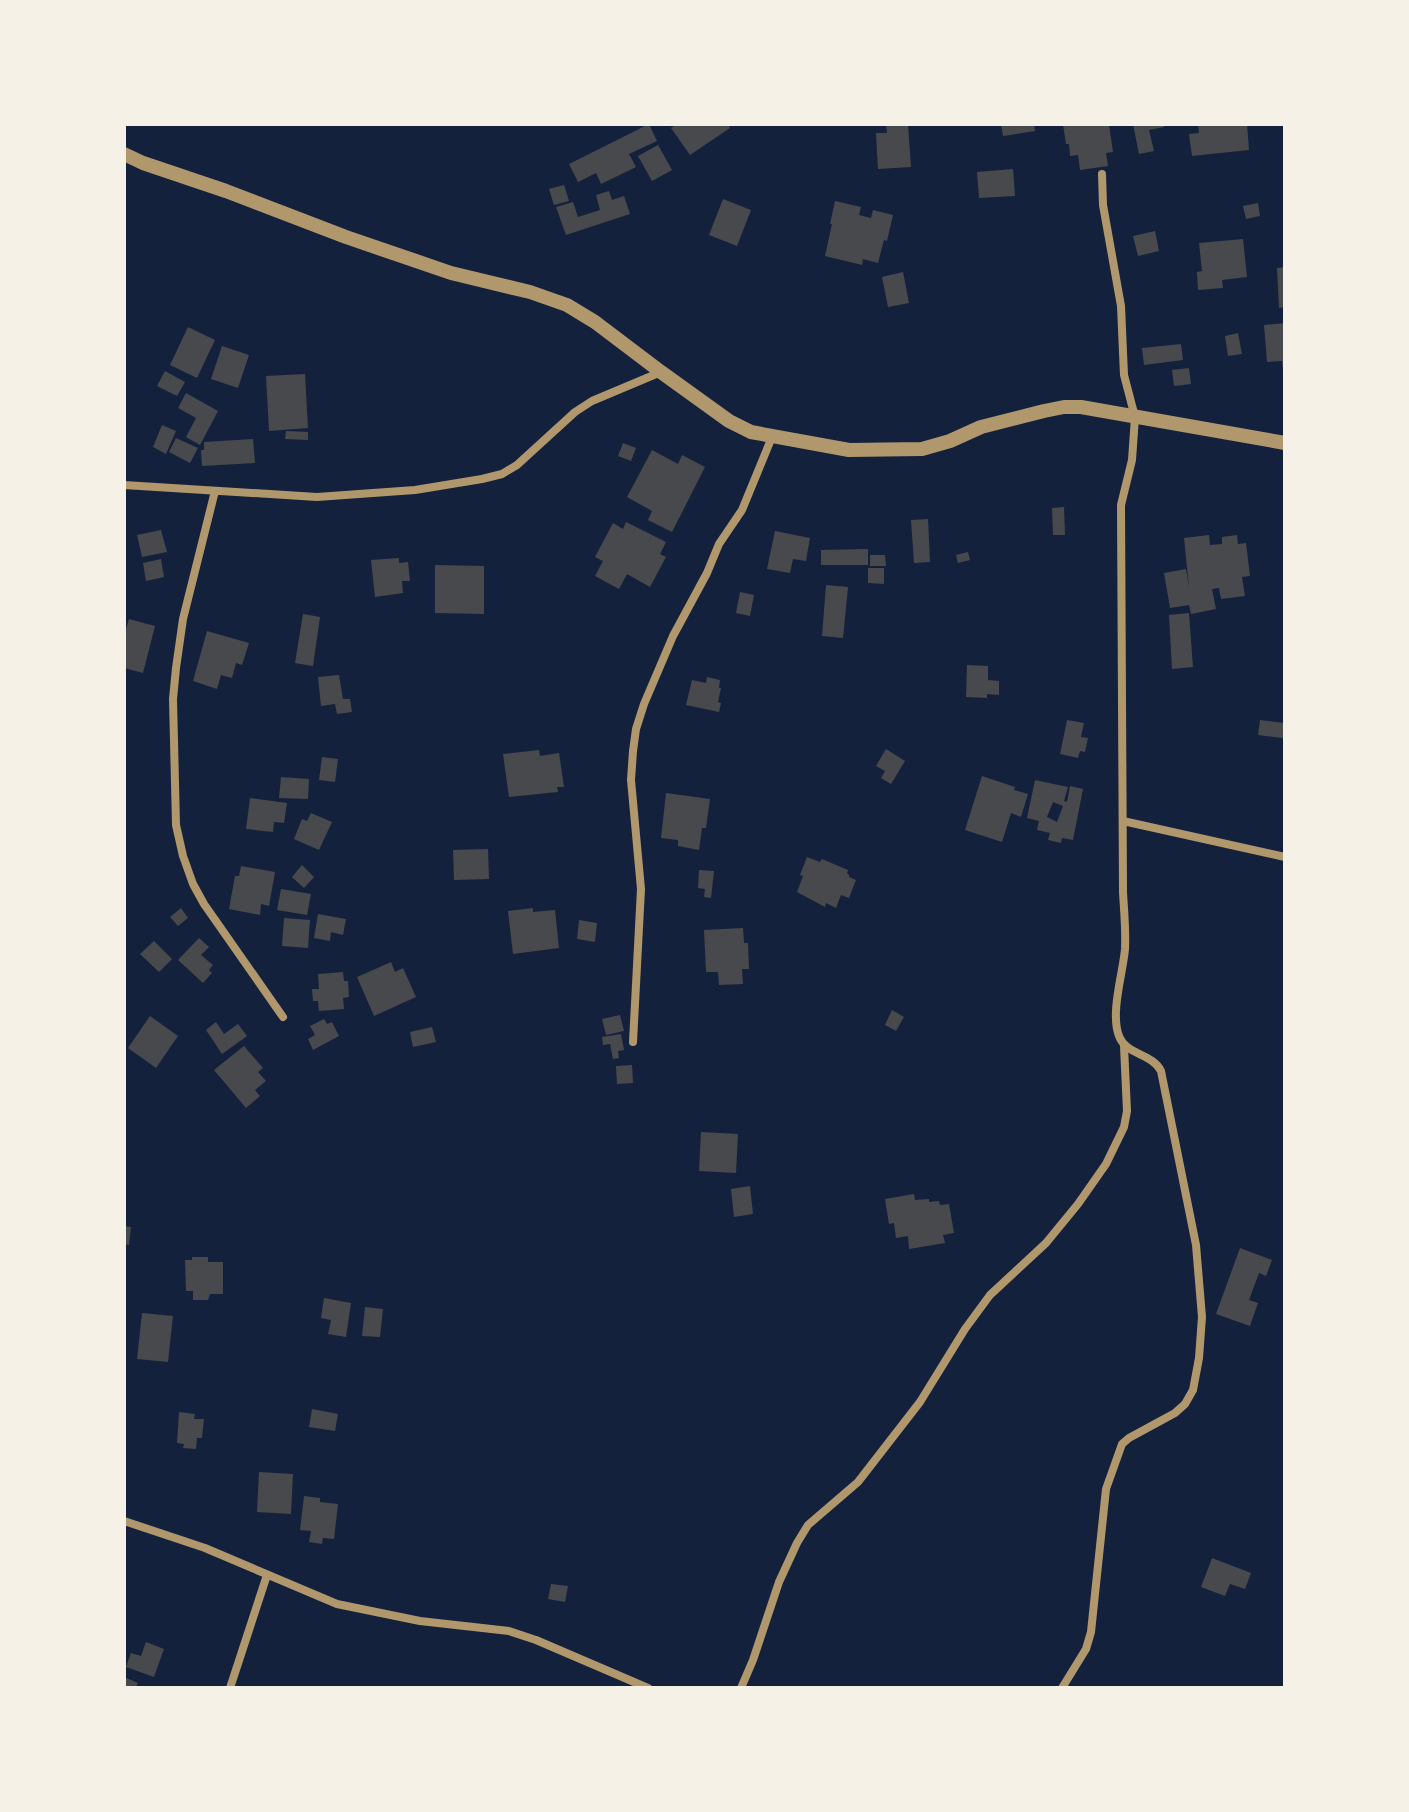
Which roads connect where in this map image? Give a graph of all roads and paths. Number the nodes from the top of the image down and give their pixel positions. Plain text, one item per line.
1 (124, 154) edge
2 (1102, 174) dead end
3 (661, 372) junction
4 (1135, 417) junction
5 (772, 437) junction
6 (1285, 443) edge
7 (124, 485) edge
8 (215, 491) junction
9 (1123, 821) junction
10 (1285, 857) edge
11 (283, 1017) dead end
12 (633, 1042) dead end
13 (1124, 1046) junction
14 (124, 1521) edge
15 (267, 1575) junction
16 (230, 1688) edge
17 (648, 1688) edge
18 (741, 1688) edge
19 (1062, 1688) edge

1 - 3 street
2 - 4 street
3 - 5 street
3 - 8 street
4 - 5 street
4 - 6 street
4 - 9 street
5 - 12 street
7 - 8 street
8 - 11 street
9 - 10 street
9 - 13 street
13 - 18 street
13 - 19 street
14 - 15 street
15 - 16 street
15 - 17 street

